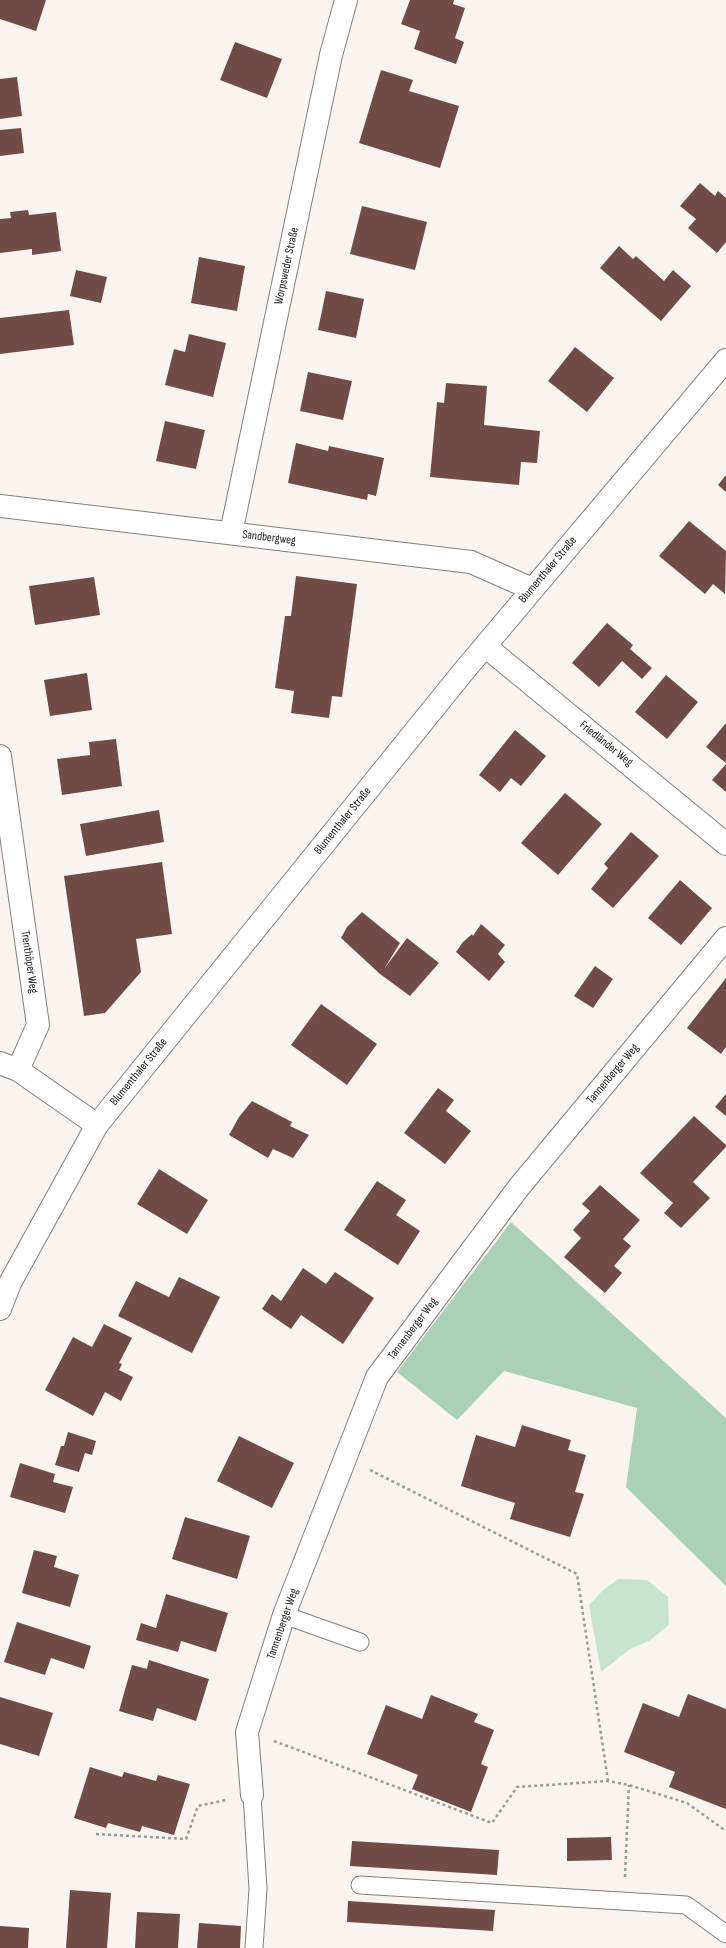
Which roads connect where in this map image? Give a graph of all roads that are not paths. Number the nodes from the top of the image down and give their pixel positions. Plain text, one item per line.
1 (346, 0) edge
2 (726, 360) edge
3 (0, 506) edge
4 (231, 533) junction
5 (532, 589) junction
6 (485, 646) junction
7 (0, 756) edge
8 (726, 844) edge
9 (726, 938) edge
10 (9, 1067) edge
11 (97, 1125) junction
12 (0, 1309) edge
13 (284, 1615) junction
14 (360, 1642) dead end
15 (252, 1795) joint
16 (360, 1885) dead end
17 (726, 1934) edge
18 (254, 1948) edge

1 - 4 street, Worpsweder Straße
2 - 5 street, Blumenthaler Straße
3 - 4 street, Sandbergweg
4 - 5 street, Sandbergweg
5 - 6 street, Blumenthaler Straße
6 - 8 street, Friedländer Weg
6 - 11 street, Blumenthaler Straße
7 - 10 street, Trenthöper Weg
9 - 13 street, Tannenberger Weg
10 - 11 street, Trenthöper Weg
11 - 12 street, Blumenthaler Straße
13 - 14 lane
13 - 15 street, Tannenberger Weg
15 - 18 lane
16 - 17 lane

